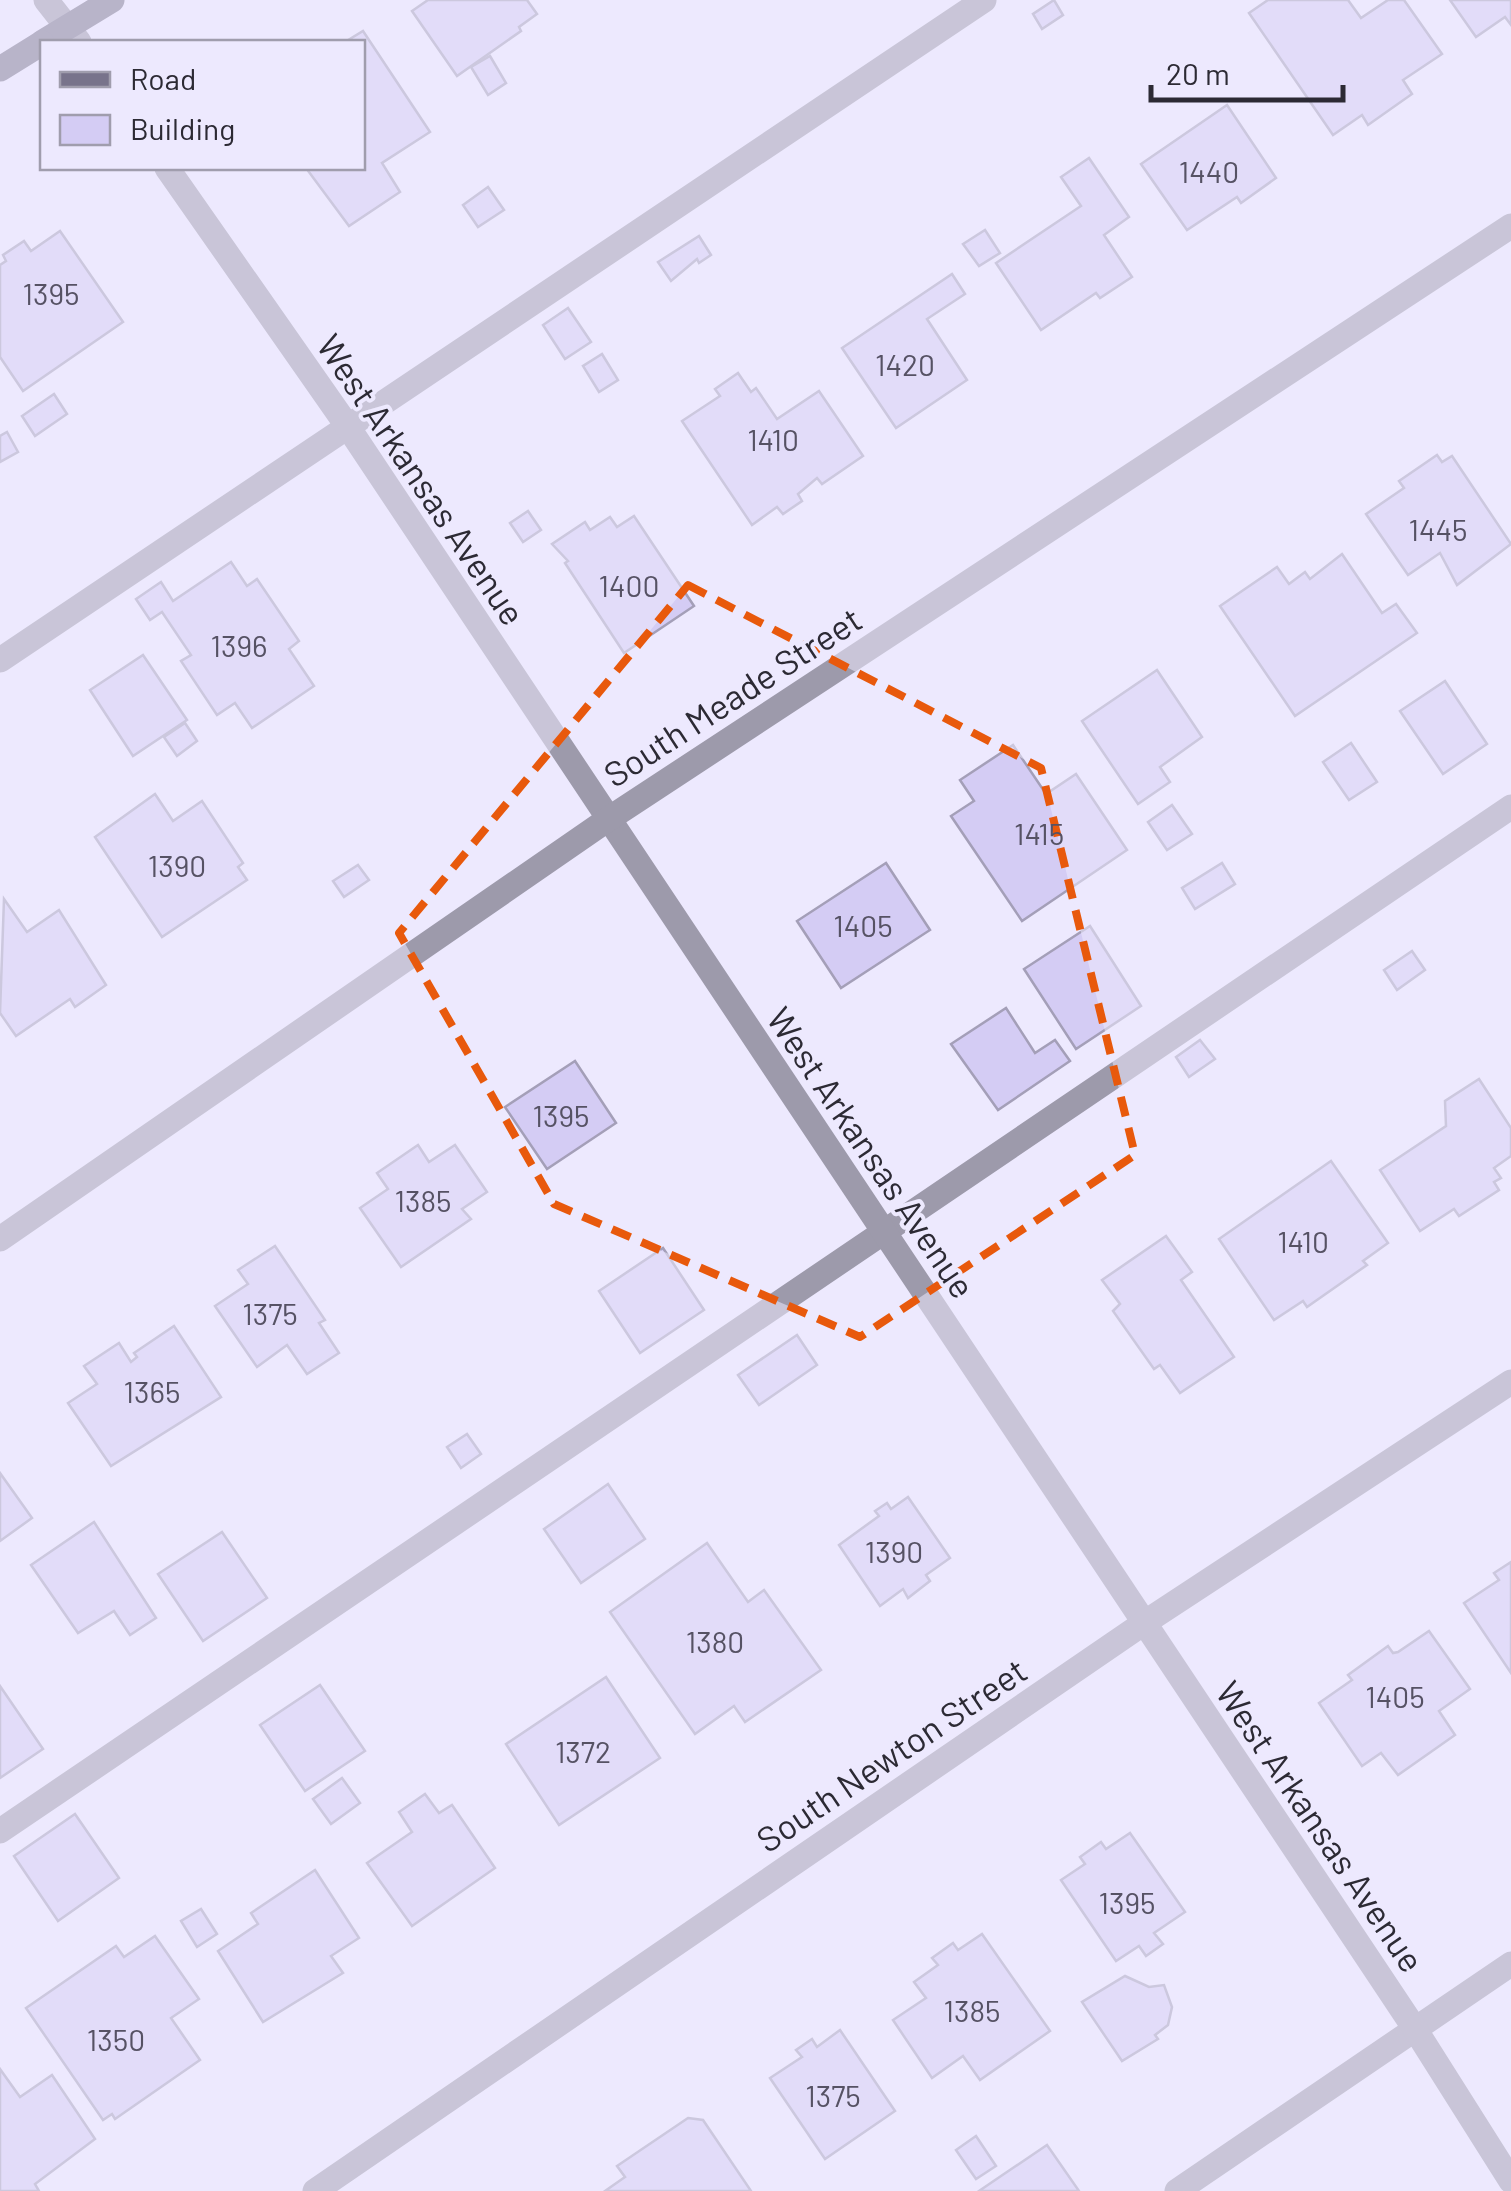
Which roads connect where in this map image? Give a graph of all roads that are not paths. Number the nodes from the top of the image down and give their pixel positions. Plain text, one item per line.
1 (46, 0) edge
2 (112, 0) edge
3 (984, 0) edge
4 (73, 35) edge
5 (40, 45) edge
6 (0, 69) edge
7 (168, 170) edge
8 (1511, 226) edge
9 (346, 424) junction
10 (0, 660) edge
11 (1511, 807) edge
12 (607, 820) junction
13 (883, 1230) junction
14 (0, 1239) edge
15 (1511, 1382) edge
16 (1144, 1623) junction
17 (0, 1832) edge
18 (1511, 1964) edge
19 (1415, 2029) junction
20 (1511, 2181) edge
21 (315, 2191) edge
22 (1177, 2191) edge

1 - 4 street
2 - 4 street
3 - 9 street
5 - 6 street
7 - 9 street, West Arkansas Avenue
8 - 12 street, South Meade Street
9 - 10 street
9 - 12 street, West Arkansas Avenue
11 - 13 street
12 - 13 street, West Arkansas Avenue
12 - 14 street, South Meade Street
13 - 16 street, West Arkansas Avenue
13 - 17 street
15 - 16 street, South Newton Street
16 - 19 street, West Arkansas Avenue
16 - 21 street, South Newton Street
18 - 19 street
19 - 20 street, West Arkansas Avenue
19 - 22 street

